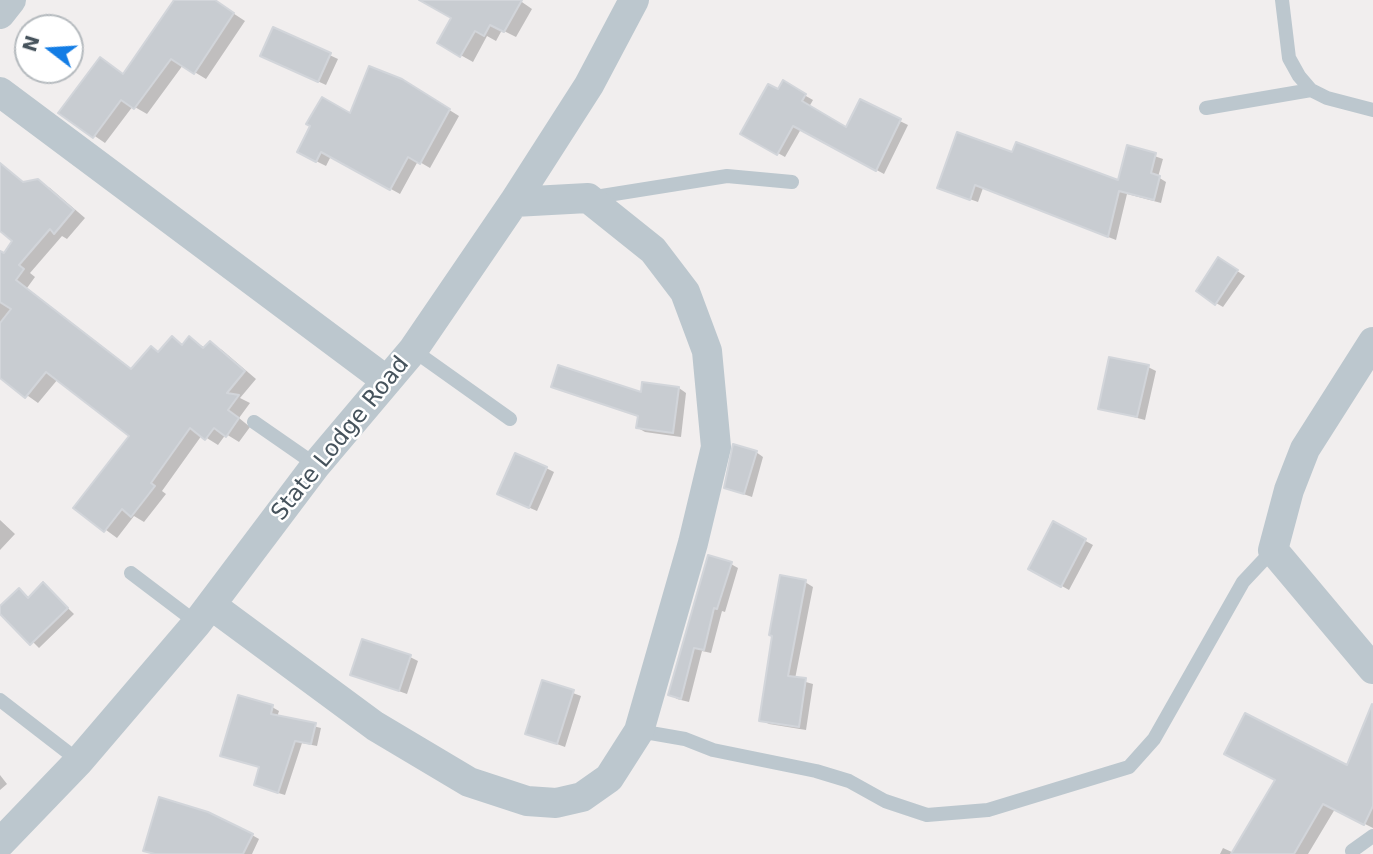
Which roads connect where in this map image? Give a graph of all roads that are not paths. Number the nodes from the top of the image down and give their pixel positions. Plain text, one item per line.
1 (11, 0) edge
2 (634, 0) edge
3 (1282, 0) edge
4 (0, 14) edge
5 (1311, 90) junction
6 (0, 92) edge
7 (1206, 108) dead end
8 (1373, 110) edge
9 (792, 182) dead end
10 (588, 198) junction
11 (514, 202) junction
12 (1373, 342) edge
13 (413, 350) junction
14 (387, 381) junction
15 (510, 419) dead end
16 (254, 422) dead end
17 (316, 465) junction
18 (1273, 550) junction
19 (131, 573) dead end
20 (204, 614) junction
21 (1373, 669) edge
22 (0, 701) edge
23 (639, 731) junction
24 (79, 761) junction
25 (1373, 836) edge
26 (0, 843) edge
27 (1352, 851) dead end

1 - 4 street
2 - 11 street, State Lodge Road
3 - 5 lane
5 - 7 lane
5 - 8 lane
6 - 14 street
9 - 10 lane
10 - 11 street
10 - 23 street
11 - 13 street, State Lodge Road
12 - 18 street
13 - 14 street, State Lodge Road
13 - 15 lane
14 - 17 street, State Lodge Road
16 - 17 lane
17 - 20 street, State Lodge Road
18 - 21 street
18 - 23 lane
19 - 20 lane
20 - 23 street
20 - 24 street, State Lodge Road
22 - 24 lane
24 - 26 street, State Lodge Road
25 - 27 lane

